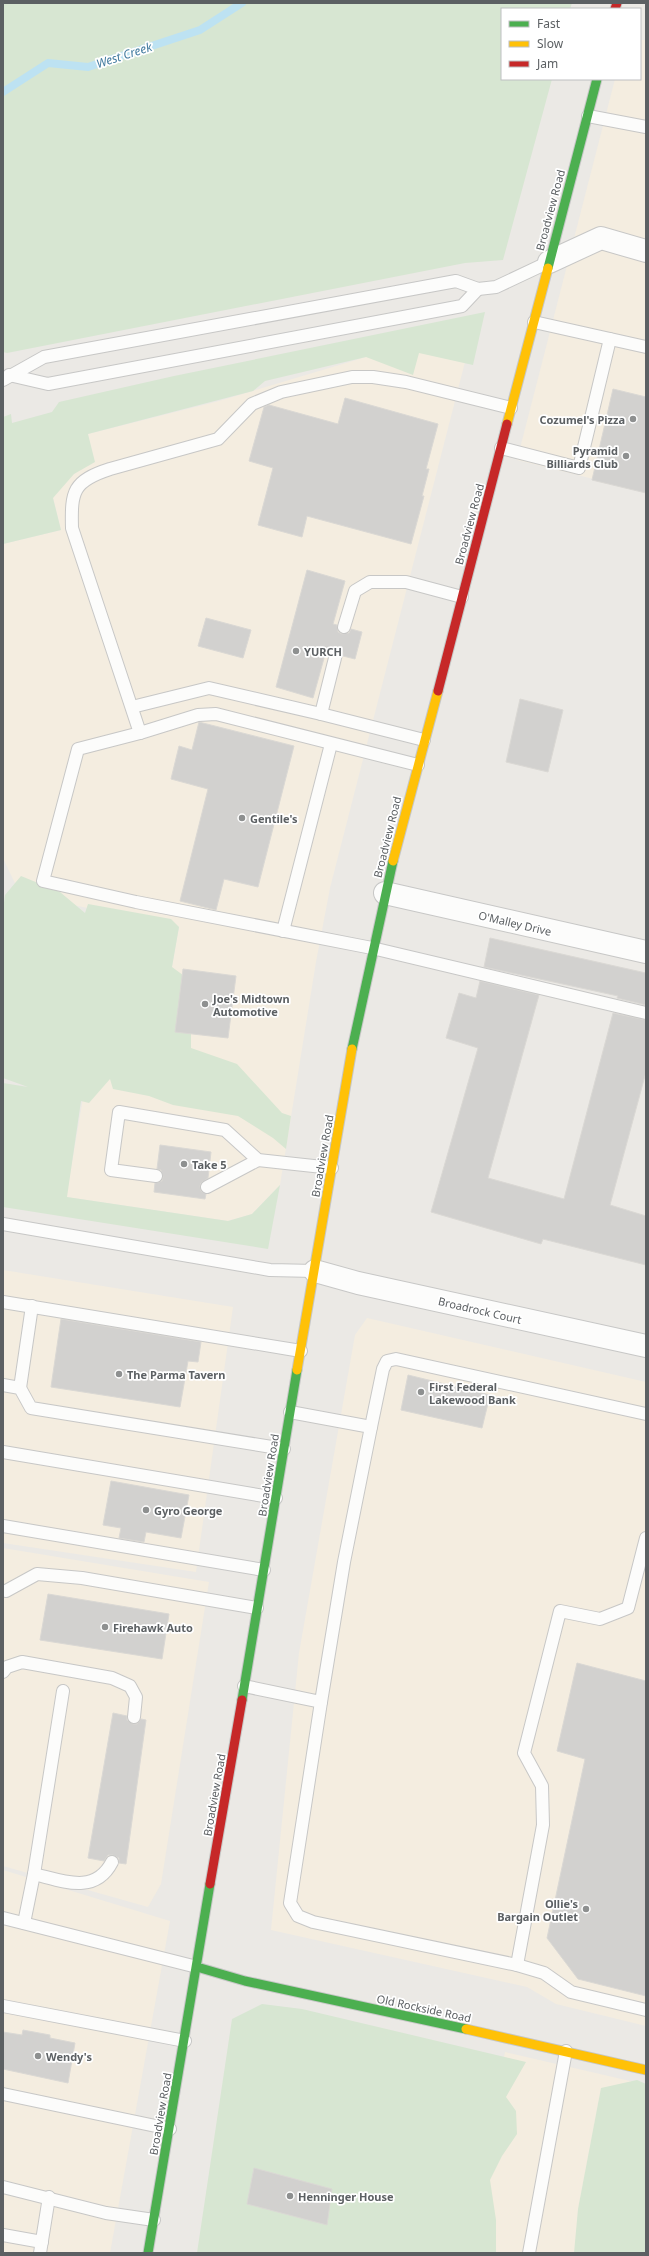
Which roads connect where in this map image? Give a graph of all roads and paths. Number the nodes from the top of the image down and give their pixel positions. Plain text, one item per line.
1 (597, 80) edge
2 (588, 116) junction
3 (646, 128) edge
4 (646, 251) edge
5 (549, 262) junction
6 (478, 289) junction
7 (534, 322) junction
8 (610, 339) junction
9 (646, 347) edge
10 (6, 376) edge
11 (511, 408) junction
12 (501, 448) junction
13 (462, 597) junction
14 (344, 627) dead end
15 (336, 654) dead end
16 (132, 707) junction
17 (320, 714) junction
18 (140, 733) junction
19 (424, 740) junction
20 (331, 744) junction
21 (418, 765) junction
22 (385, 893) junction
23 (283, 931) junction
24 (372, 948) junction
25 (646, 952) edge
26 (646, 1012) edge
27 (258, 1160) junction
28 (332, 1168) junction
29 (156, 1176) dead end
30 (207, 1187) dead end
31 (3, 1224) edge
32 (315, 1271) junction
33 (3, 1302) edge
34 (32, 1306) junction
35 (646, 1346) edge
36 (301, 1351) junction
37 (3, 1385) edge
38 (20, 1388) junction
39 (290, 1412) junction
40 (646, 1414) edge
41 (371, 1427) junction
42 (284, 1449) junction
43 (3, 1452) edge
44 (276, 1498) junction
45 (3, 1526) edge
46 (646, 1538) edge
47 (264, 1570) junction
48 (6, 1591) dead end
49 (257, 1608) junction
50 (3, 1672) edge
51 (244, 1686) junction
52 (62, 1691) dead end
53 (321, 1702) junction
54 (134, 1717) dead end
55 (112, 1862) dead end
56 (34, 1874) junction
57 (3, 1918) edge
58 (24, 1923) junction
59 (517, 1965) junction
60 (197, 1967) junction
61 (3, 2006) edge
62 (646, 2010) edge
63 (185, 2041) junction
64 (566, 2051) junction
65 (646, 2070) edge
66 (3, 2094) edge
67 (170, 2129) junction
68 (3, 2187) edge
69 (49, 2197) junction
70 (154, 2220) junction
71 (3, 2235) edge
72 (41, 2247) edge
73 (148, 2253) edge
74 (528, 2253) edge

1 - 2 main road, Broadview Road
2 - 3 lane
2 - 5 main road, Broadview Road
4 - 5 street
5 - 6 lane
5 - 7 main road, Broadview Road
6 - 10 lane
6 - 10 lane
7 - 8 lane
7 - 11 main road, Broadview Road
8 - 9 lane
8 - 12 lane
11 - 12 main road, Broadview Road
11 - 16 lane
12 - 13 main road, Broadview Road
13 - 14 lane
13 - 19 main road, Broadview Road
15 - 17 lane
16 - 17 lane
16 - 18 lane
17 - 19 lane
18 - 20 lane
18 - 23 lane
19 - 21 main road, Broadview Road
20 - 21 lane
20 - 23 lane
21 - 22 main road, Broadview Road
22 - 24 main road, Broadview Road
22 - 25 street, O'Malley Drive
23 - 24 lane
24 - 26 lane
24 - 28 main road, Broadview Road
27 - 28 lane
27 - 29 lane
27 - 30 lane
28 - 32 main road, Broadview Road
31 - 32 lane
32 - 35 street, Broadrock Court
32 - 36 main road, Broadview Road
33 - 34 lane
34 - 36 lane
34 - 38 lane
36 - 39 main road, Broadview Road
37 - 38 lane
38 - 42 lane
39 - 41 lane
39 - 42 main road, Broadview Road
40 - 41 lane
41 - 53 lane
42 - 44 main road, Broadview Road
43 - 44 lane
44 - 47 main road, Broadview Road
45 - 47 lane
46 - 59 lane
47 - 49 main road, Broadview Road
48 - 49 lane
49 - 51 main road, Broadview Road
50 - 54 lane
51 - 53 lane
51 - 60 main road, Broadview Road
52 - 56 lane
53 - 59 lane
55 - 56 lane
56 - 58 lane
57 - 58 lane
58 - 60 lane
59 - 62 lane
60 - 63 main road, Broadview Road
60 - 64 main road, Old Rockside Road
61 - 63 lane
63 - 67 main road, Broadview Road
64 - 65 main road, Old Rockside Road
64 - 74 lane
66 - 67 lane
67 - 70 main road, Broadview Road
68 - 69 lane
69 - 70 lane
69 - 72 lane
70 - 73 main road, Broadview Road
71 - 72 lane

